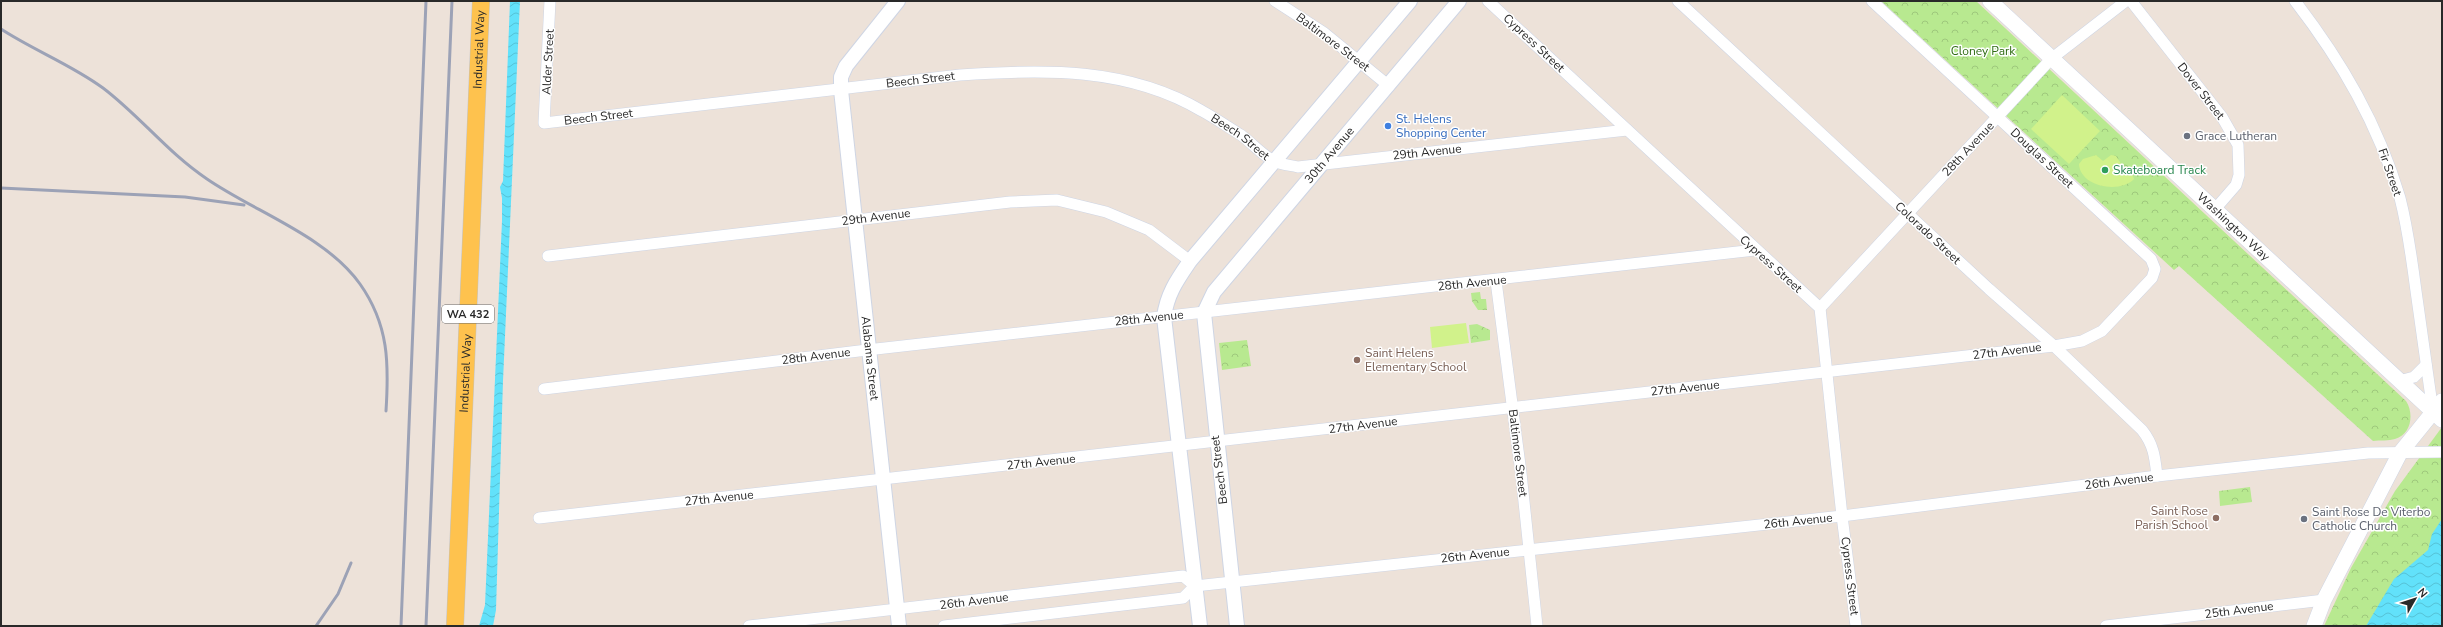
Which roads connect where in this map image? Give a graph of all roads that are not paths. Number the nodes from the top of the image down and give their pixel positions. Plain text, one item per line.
1 (481, 1) edge
2 (550, 1) edge
3 (898, 1) edge
4 (1275, 1) edge
5 (1410, 1) edge
6 (1460, 1) edge
7 (1488, 1) edge
8 (1678, 1) edge
9 (1872, 1) edge
10 (1990, 1) edge
11 (2126, 1) edge
12 (2131, 1) edge
13 (2295, 1) edge
14 (2051, 59) junction
15 (1360, 62) junction
16 (1389, 86) junction
17 (841, 90) junction
18 (1997, 117) junction
19 (544, 123) joint
20 (1627, 130) junction
21 (1275, 162) junction
22 (1324, 164) junction
23 (2216, 208) junction
24 (1908, 214) junction
25 (854, 220) junction
26 (1755, 250) junction
27 (548, 256) dead end
28 (1190, 261) junction
29 (2155, 268) joint
30 (1496, 280) junction
31 (1820, 308) junction
32 (1204, 313) junction
33 (1164, 316) junction
34 (2054, 346) junction
35 (867, 350) junction
36 (2426, 365) junction
37 (1828, 372) junction
38 (2399, 381) junction
39 (544, 390) dead end
40 (1512, 408) junction
41 (2439, 411) edge
42 (1216, 442) junction
43 (1179, 446) junction
44 (2442, 452) edge
45 (2400, 453) junction
46 (2157, 476) junction
47 (882, 480) junction
48 (1842, 516) junction
49 (539, 518) dead end
50 (1529, 549) junction
51 (1232, 582) junction
52 (1195, 586) junction
53 (2324, 600) junction
54 (897, 610) junction
55 (455, 626) edge
56 (749, 626) edge
57 (899, 626) edge
58 (944, 626) edge
59 (1200, 626) edge
60 (1237, 626) edge
61 (1537, 626) edge
62 (1856, 626) edge
63 (2106, 626) edge
64 (2314, 626) edge

1 - 55 main road, Industrial Way / WA 432
2 - 19 street, Alder Street
3 - 17 street, Alabama Street
4 - 15 street, Baltimore Street
5 - 15 street
6 - 16 street, 30th Avenue
7 - 20 street, Cypress Street
8 - 24 street, Colorado Street
9 - 18 street, Douglas Street
10 - 14 main road, Washington Way
11 - 14 street, 28th Avenue
12 - 23 street, Dover Street
13 - 36 street, Fir Street
14 - 18 street, 28th Avenue
14 - 23 main road, Washington Way
15 - 16 street, Baltimore Street
15 - 21 street
16 - 22 street, 30th Avenue
17 - 19 street, Beech Street
17 - 21 street, Beech Street
17 - 25 street, Alabama Street
18 - 24 street, 28th Avenue
18 - 29 street, Douglas Street
20 - 22 street, 29th Avenue
20 - 26 street, Cypress Street
21 - 22 street, 29th Avenue
21 - 28 street
22 - 32 street, 30th Avenue
23 - 38 main road, Washington Way
24 - 31 street, 28th Avenue
24 - 34 street, Colorado Street
25 - 27 street, 29th Avenue
25 - 28 street, 29th Avenue
25 - 35 street, Alabama Street
26 - 30 street, 28th Avenue
26 - 31 street, Cypress Street
28 - 33 street
29 - 34 street, 27th Avenue
30 - 32 street, 28th Avenue
30 - 40 street, Baltimore Street
31 - 37 street, Cypress Street
32 - 33 street, 28th Avenue
32 - 42 street, Beech Street
33 - 35 street, 28th Avenue
33 - 43 street
34 - 37 street, 27th Avenue
34 - 46 street, Colorado Street
35 - 39 street, 28th Avenue
35 - 47 street, Alabama Street
36 - 38 street
36 - 41 street, Fir Street
37 - 40 street, 27th Avenue
37 - 48 street, Cypress Street
38 - 41 main road, Washington Way
40 - 42 street, 27th Avenue
40 - 50 street, Baltimore Street
41 - 45 main road
42 - 43 street, 27th Avenue
42 - 51 street, Beech Street
43 - 47 street, 27th Avenue
43 - 52 street
44 - 45 street
45 - 46 street, 26th Avenue
45 - 53 main road
46 - 48 street, 26th Avenue
47 - 49 street, 27th Avenue
47 - 54 street, Alabama Street
48 - 50 street, 26th Avenue
48 - 62 street, Cypress Street
50 - 51 street, 26th Avenue
50 - 61 street, Baltimore Street
51 - 52 street, 26th Avenue
51 - 60 street, Beech Street
52 - 54 street, 26th Avenue
52 - 58 street, 26th Avenue
52 - 59 street
53 - 63 street, 25th Avenue
53 - 64 main road
54 - 56 street, 26th Avenue
54 - 57 street, Alabama Street

